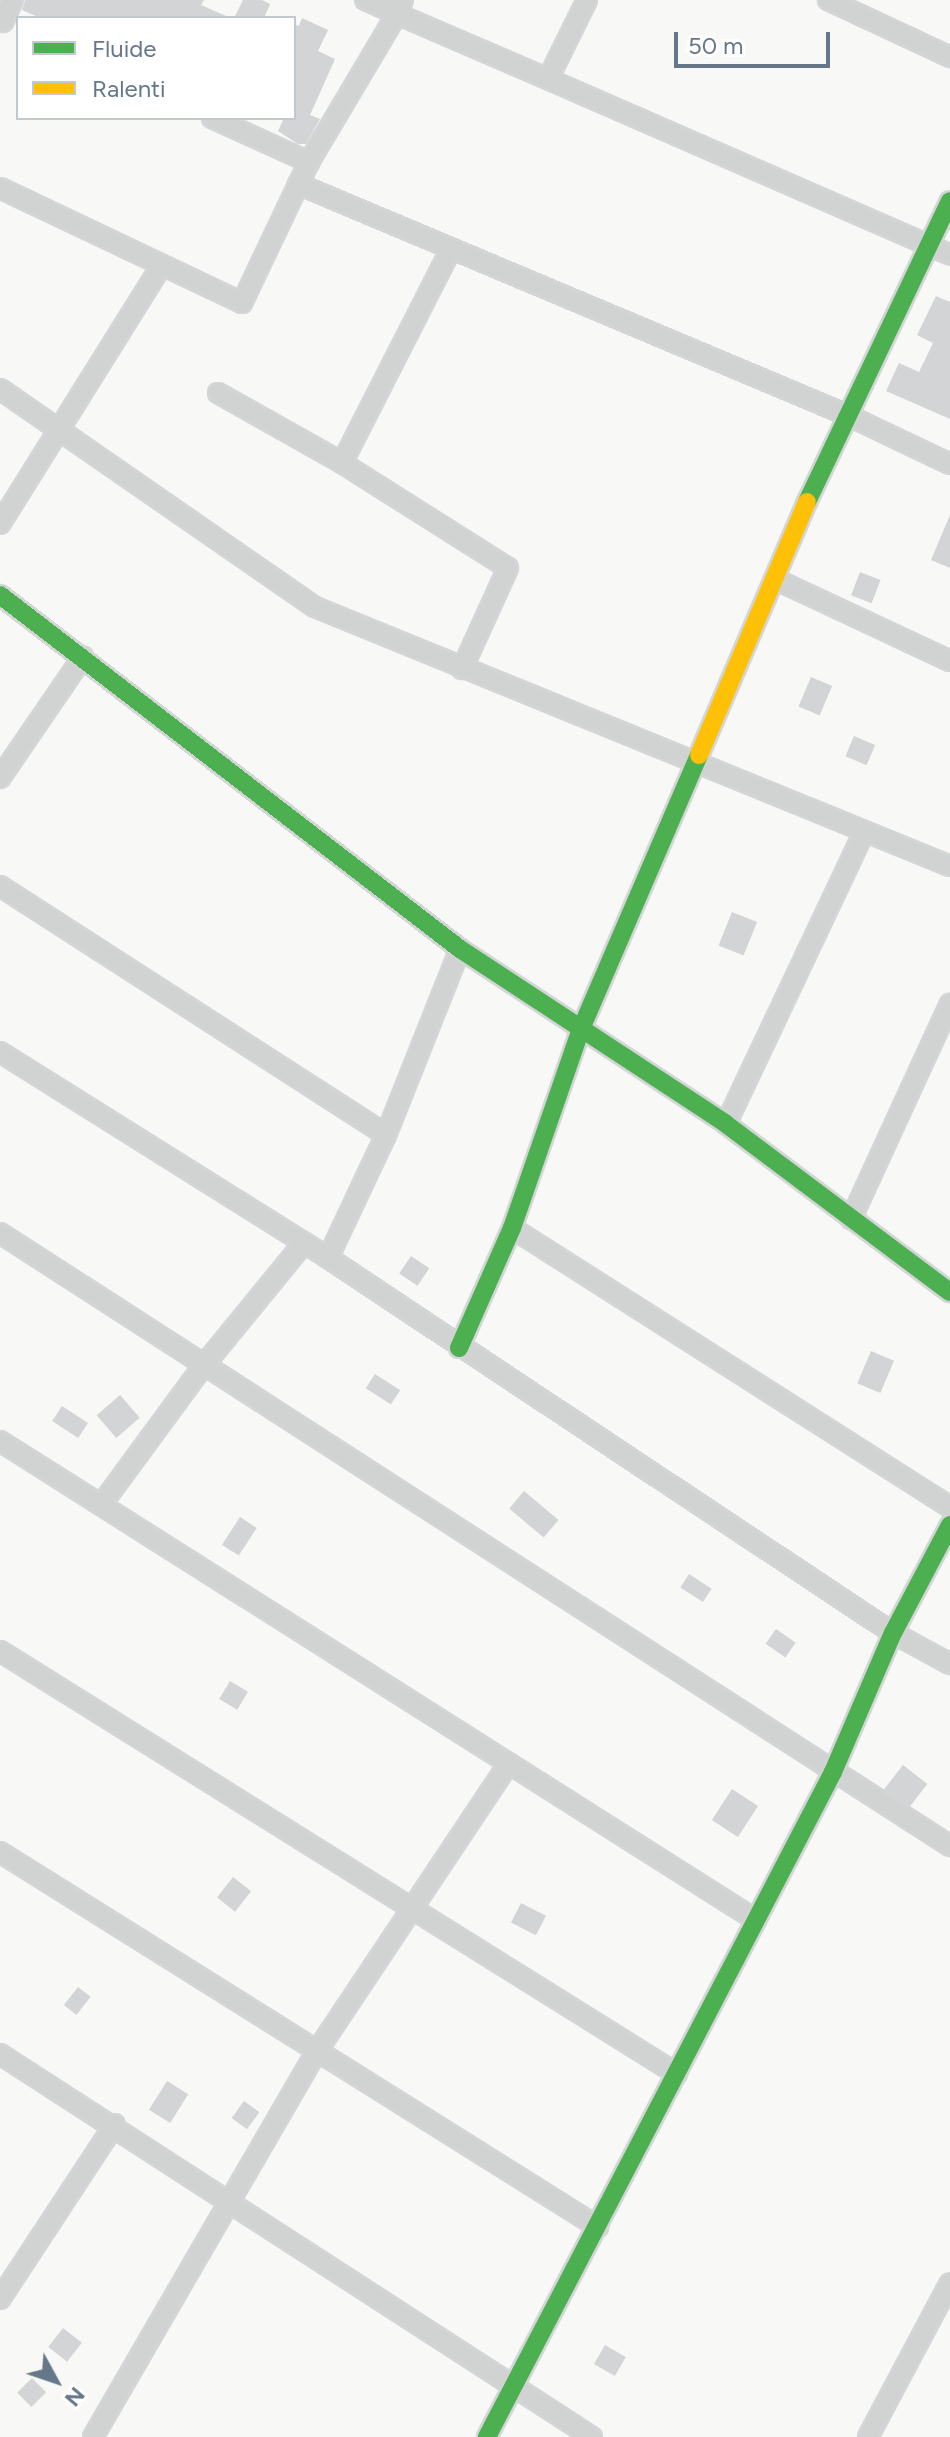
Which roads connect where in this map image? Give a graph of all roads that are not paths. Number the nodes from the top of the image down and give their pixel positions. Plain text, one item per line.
1 (13, 0) edge
2 (365, 0) edge
3 (587, 0) edge
4 (828, 0) edge
5 (400, 7) edge
6 (7, 24) edge
7 (950, 57) edge
8 (548, 79) junction
9 (216, 120) edge
10 (309, 162) junction
11 (298, 184) junction
12 (0, 188) edge
13 (950, 201) edge
14 (929, 244) junction
15 (451, 249) junction
16 (950, 255) edge
17 (161, 266) junction
18 (0, 389) edge
19 (218, 393) dead end
20 (845, 414) junction
21 (60, 430) junction
22 (342, 463) junction
23 (950, 464) edge
24 (0, 524) edge
25 (777, 580) junction
26 (0, 595) edge
27 (83, 657) junction
28 (950, 661) edge
29 (462, 669) junction
30 (697, 765) junction
31 (0, 778) edge
32 (864, 832) junction
33 (950, 866) edge
34 (0, 886) edge
35 (460, 949) junction
36 (950, 1004) edge
37 (581, 1029) junction
38 (1, 1055) edge
39 (726, 1124) junction
40 (386, 1135) junction
41 (851, 1219) junction
42 (512, 1228) junction
43 (0, 1233) edge
44 (304, 1243) junction
45 (328, 1258) junction
46 (950, 1292) edge
47 (459, 1348) junction
48 (204, 1365) junction
49 (0, 1441) edge
50 (101, 1505) junction
51 (950, 1507) edge
52 (950, 1525) edge
53 (893, 1633) junction
54 (0, 1651) edge
55 (950, 1664) edge
56 (509, 1763) junction
57 (833, 1772) junction
58 (950, 1846) edge
59 (0, 1852) edge
60 (412, 1909) junction
61 (756, 1920) junction
62 (317, 2051) junction
63 (0, 2054) edge
64 (677, 2074) junction
65 (115, 2124) junction
66 (233, 2201) junction
67 (598, 2227) junction
68 (950, 2283) edge
69 (0, 2299) edge
70 (515, 2388) junction
71 (93, 2437) edge
72 (487, 2437) edge
73 (592, 2437) edge
74 (868, 2437) edge

1 - 6 street
2 - 5 street
3 - 8 street
4 - 7 street
5 - 8 street
5 - 10 street
8 - 14 street
9 - 10 street
10 - 11 street
11 - 15 street
11 - 17 street
12 - 17 street
13 - 14 street
14 - 16 street
14 - 20 street
15 - 20 street
15 - 22 street
17 - 21 street
18 - 21 street
19 - 22 street
20 - 23 street
20 - 25 street
21 - 24 street
21 - 29 street
22 - 29 street
25 - 28 street
25 - 30 street
26 - 27 street
27 - 31 street
27 - 35 street
29 - 30 street
30 - 32 street
30 - 37 street
32 - 33 street
32 - 39 street
34 - 40 street
35 - 37 street
35 - 40 street
36 - 41 street
37 - 39 street
37 - 42 street
38 - 44 street
39 - 41 street
40 - 45 street
41 - 46 street
42 - 47 street
42 - 51 street
43 - 48 street
44 - 45 street
44 - 48 street
45 - 47 street
47 - 53 street
48 - 50 street
48 - 57 street
49 - 50 street
50 - 56 street
52 - 53 street
53 - 55 street
53 - 57 street
54 - 60 street
56 - 60 street
56 - 61 street
57 - 58 street
57 - 61 street
59 - 62 street
60 - 62 street
60 - 64 street
61 - 64 street
62 - 66 street
62 - 67 street
63 - 65 street
64 - 67 street
65 - 66 street
65 - 69 street
66 - 70 street
66 - 71 street
67 - 70 street
68 - 74 street
70 - 72 street
70 - 73 street

